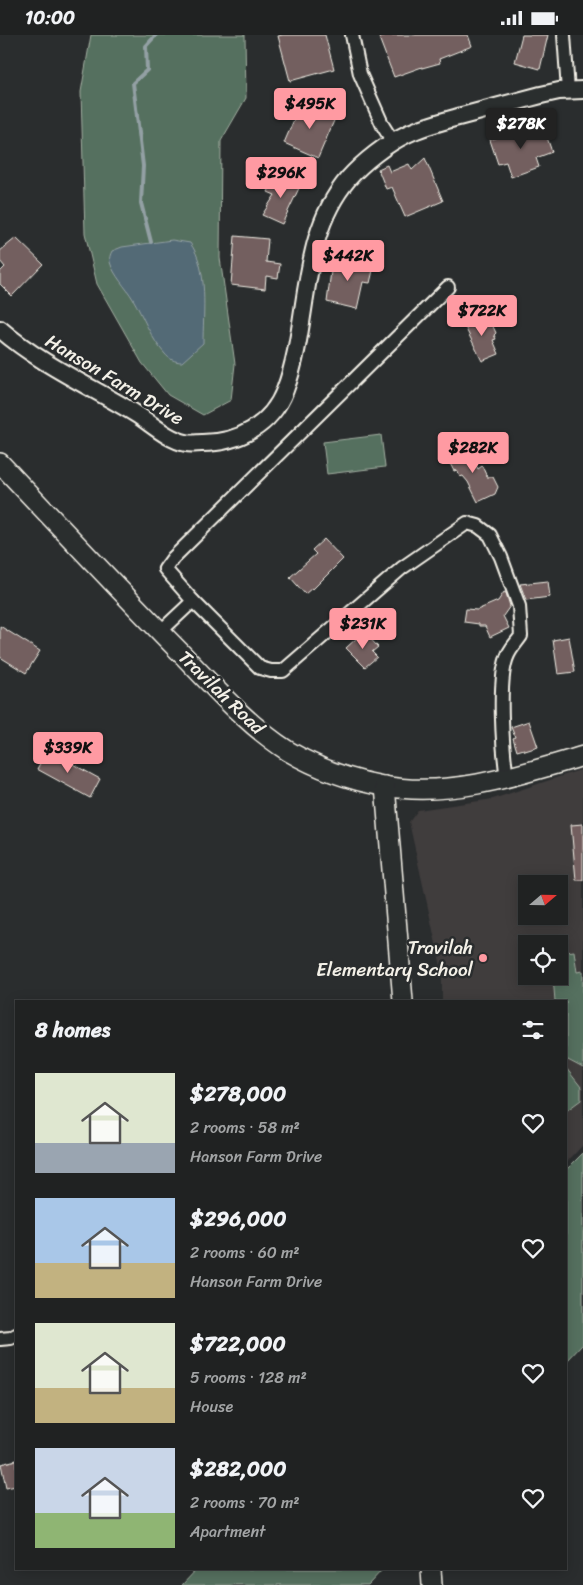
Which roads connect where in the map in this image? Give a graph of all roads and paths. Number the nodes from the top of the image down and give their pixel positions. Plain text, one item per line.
1 (352, 35) edge
2 (564, 35) edge
3 (576, 90) edge
4 (393, 141) junction
5 (448, 287) dead end
6 (0, 329) edge
7 (2, 470) edge
8 (193, 601) junction
9 (160, 632) junction
10 (583, 756) edge
11 (507, 778) junction
12 (385, 786) junction
13 (403, 1000) edge
14 (15, 1336) edge
15 (0, 1339) edge
16 (431, 1570) edge
17 (432, 1585) edge

1 - 4 street
2 - 3 street
3 - 4 street, Hanson Farm Drive
4 - 6 street, Hanson Farm Drive
5 - 8 street
7 - 9 main road, Travilah Road
8 - 9 street
8 - 11 street
9 - 12 main road, Travilah Road
10 - 11 main road, Travilah Road
11 - 12 main road, Travilah Road
12 - 13 main road
14 - 15 street
16 - 17 main road

